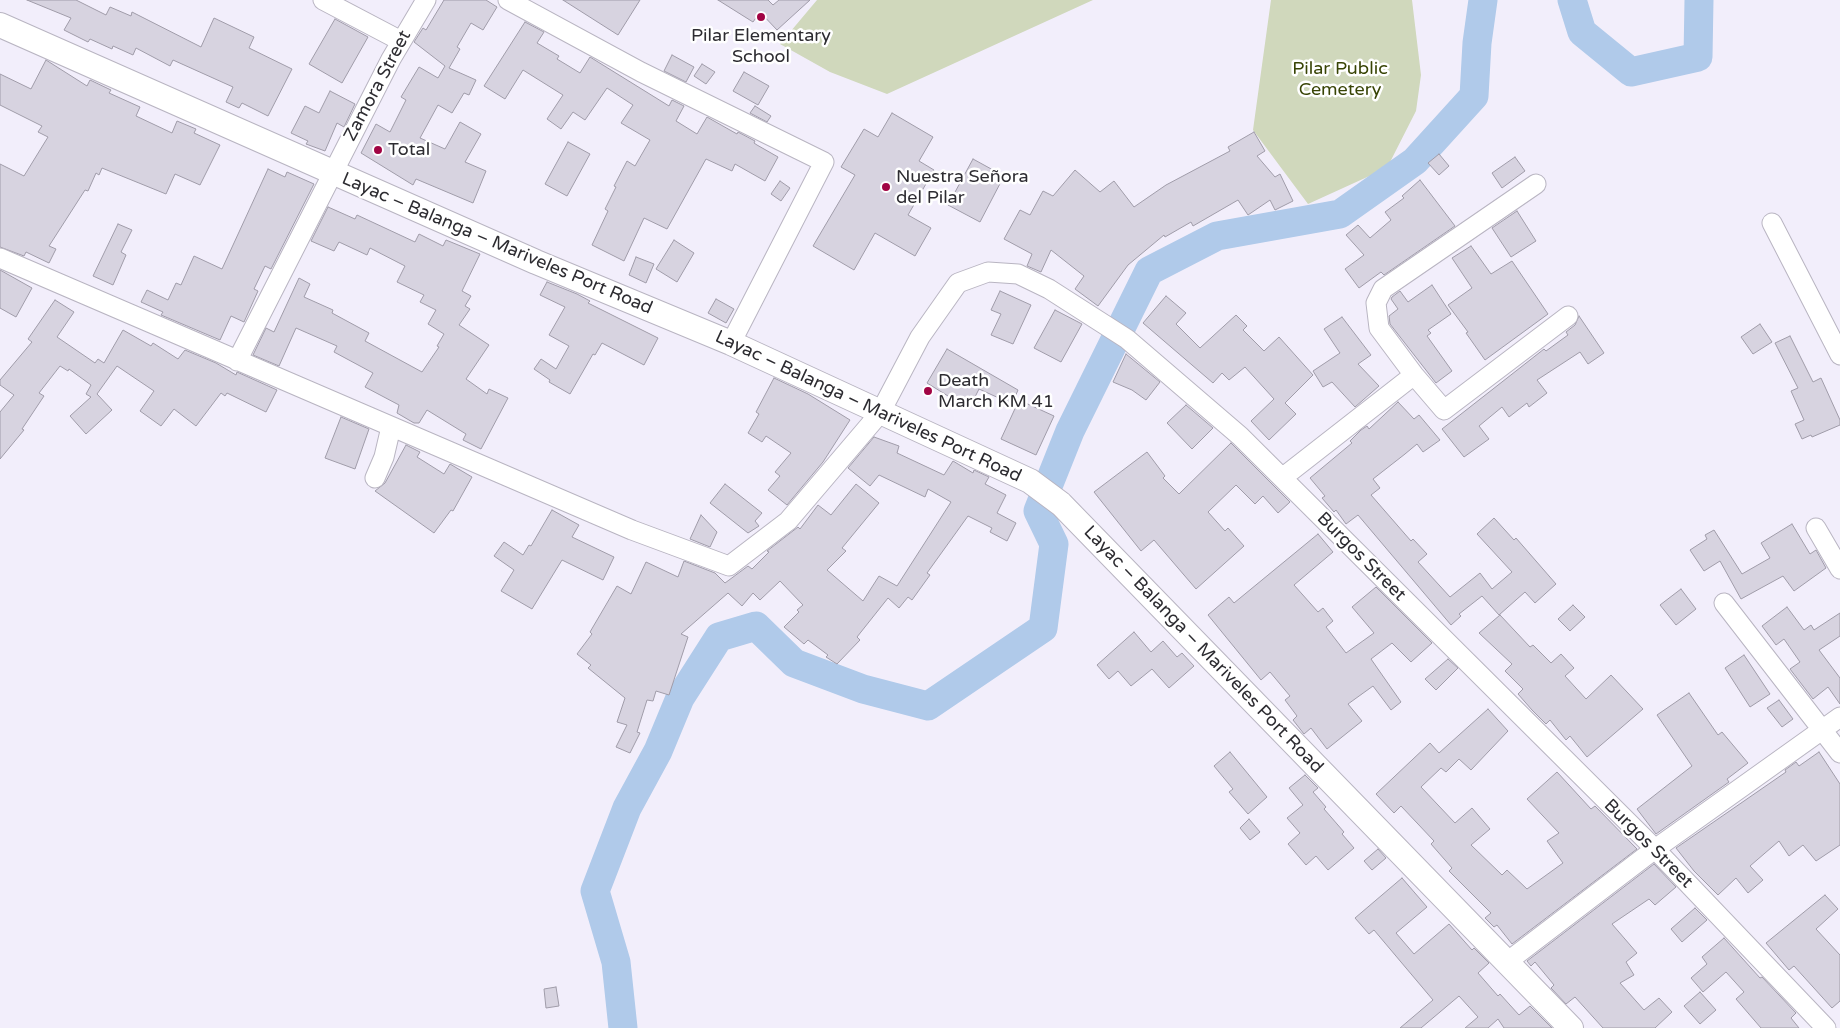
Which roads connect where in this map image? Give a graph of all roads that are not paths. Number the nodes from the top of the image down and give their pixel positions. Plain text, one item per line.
1 (324, 0) edge
2 (426, 0) edge
3 (508, 0) edge
4 (0, 25) edge
5 (402, 41) junction
6 (332, 173) junction
7 (1536, 184) dead end
8 (1772, 223) dead end
9 (0, 258) edge
10 (1568, 316) dead end
11 (731, 342) junction
12 (1840, 355) edge
13 (237, 361) junction
14 (1414, 375) junction
15 (880, 413) junction
16 (391, 428) junction
17 (375, 478) dead end
18 (1282, 478) junction
19 (1816, 528) dead end
20 (1840, 569) edge
21 (1724, 603) dead end
22 (1840, 717) edge
23 (1823, 730) junction
24 (1840, 753) edge
25 (1655, 850) junction
26 (1507, 962) junction
27 (1571, 1028) edge
28 (1826, 1028) edge

1 - 5 street
2 - 5 street, Zamora Street
3 - 11 street
4 - 6 main road, Layac – Balanga – Mariveles Port Road
5 - 6 street, Zamora Street
6 - 11 main road, Layac – Balanga – Mariveles Port Road
6 - 13 street, Zamora Street
7 - 14 street
8 - 12 street
9 - 13 street
10 - 14 street
11 - 15 main road, Layac – Balanga – Mariveles Port Road
13 - 16 street
14 - 18 street
15 - 16 street, Burgos Street
15 - 18 street, Burgos Street
15 - 26 main road, Layac – Balanga – Mariveles Port Road
16 - 17 street
18 - 25 street, Burgos Street
19 - 20 street
21 - 23 street
22 - 23 street
23 - 24 street
23 - 25 street
25 - 26 street
25 - 28 street, Burgos Street
26 - 27 main road, Layac – Balanga – Mariveles Port Road

